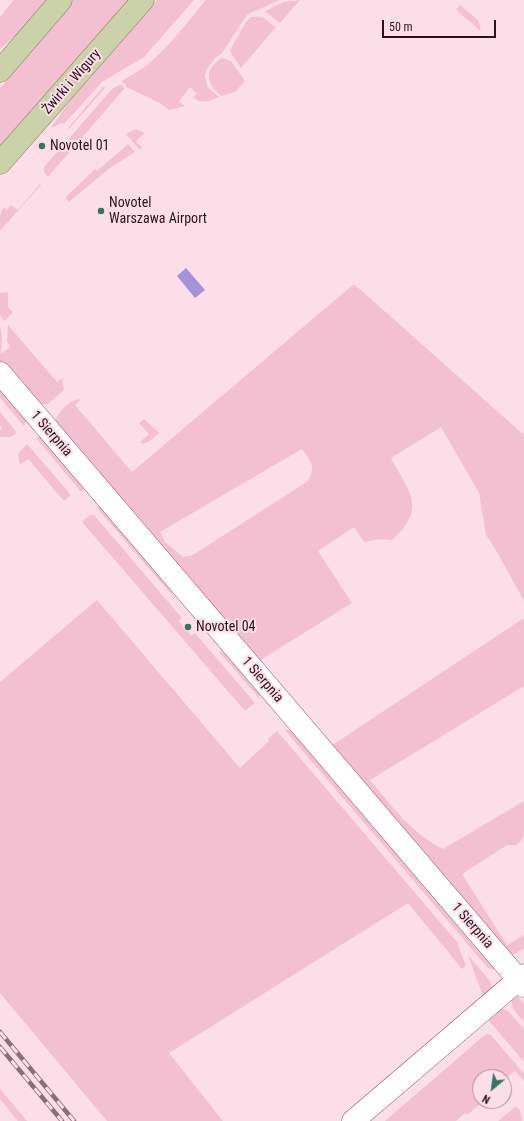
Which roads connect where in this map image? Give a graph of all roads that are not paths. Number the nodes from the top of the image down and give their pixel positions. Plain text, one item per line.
1 (61, 0) edge
2 (143, 0) edge
3 (0, 71) edge
4 (0, 163) edge
5 (0, 373) edge
6 (522, 981) edge
7 (353, 1121) edge

1 - 3 main road
2 - 4 main road, Żwirki i Wigury
5 - 6 street, 1 Sierpnia
6 - 7 street

